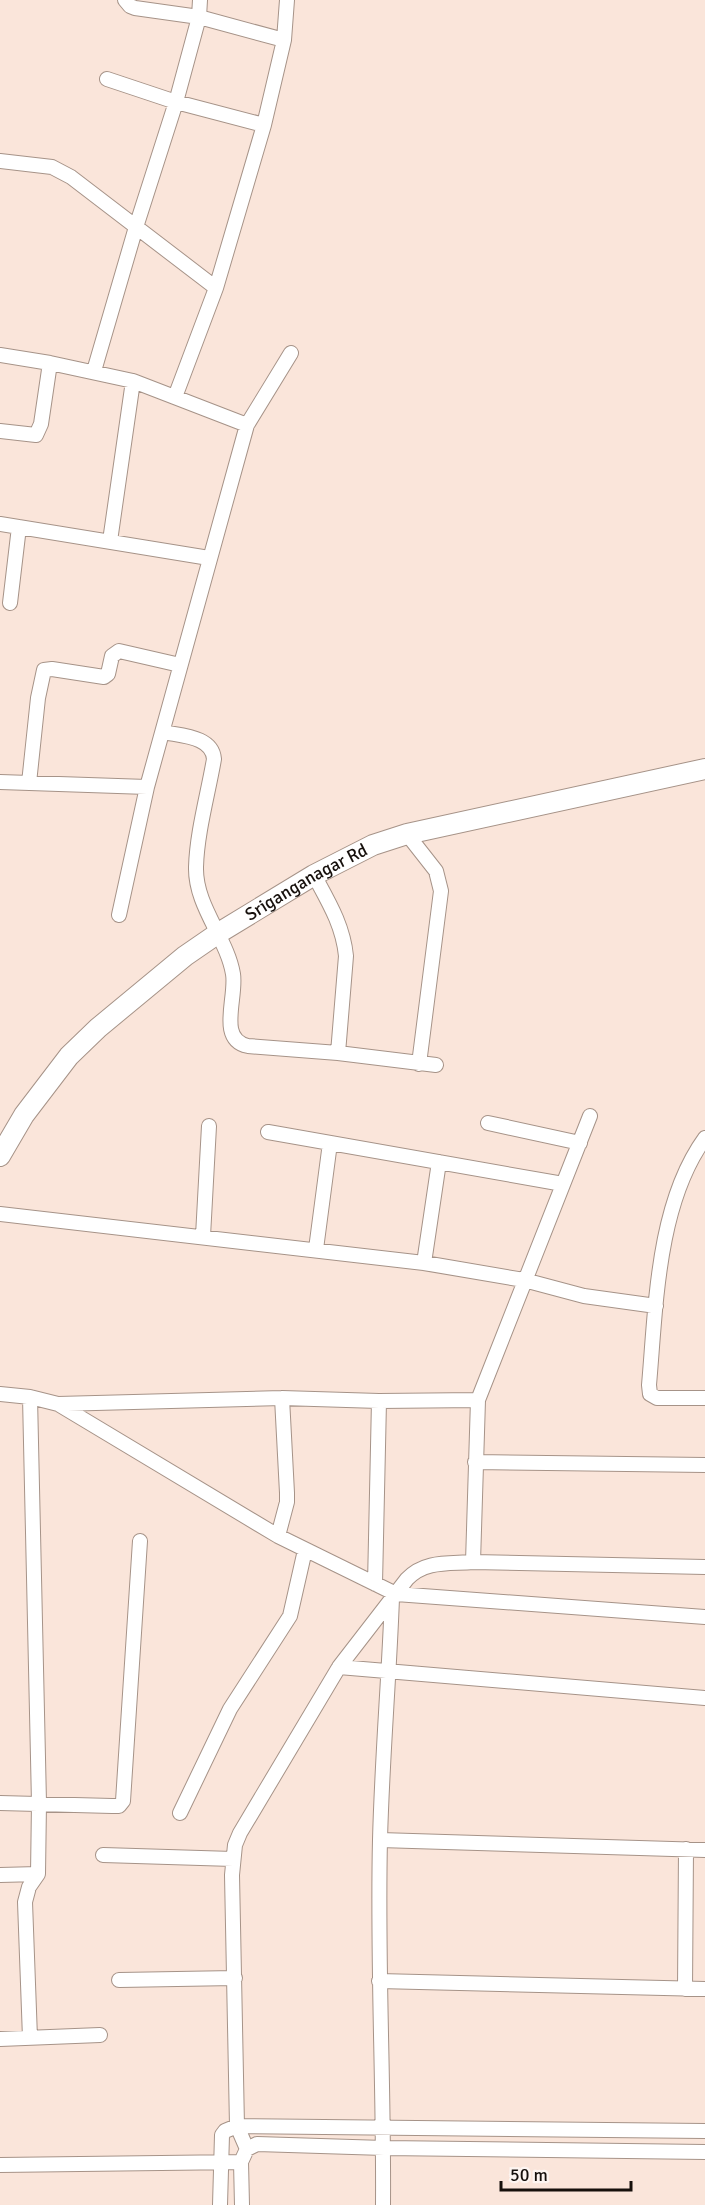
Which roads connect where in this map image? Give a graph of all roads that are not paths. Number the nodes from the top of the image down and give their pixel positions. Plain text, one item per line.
1 (125, 0) edge
2 (200, 0) edge
3 (288, 0) edge
4 (198, 17) junction
5 (284, 40) junction
6 (106, 79) dead end
7 (176, 102) junction
8 (264, 125) junction
9 (0, 160) edge
10 (136, 227) junction
11 (216, 288) junction
12 (291, 353) dead end
13 (0, 355) edge
14 (50, 363) junction
15 (94, 371) junction
16 (133, 381) junction
17 (175, 398) junction
18 (247, 425) junction
19 (0, 431) edge
20 (0, 524) edge
21 (20, 527) junction
22 (110, 540) junction
23 (209, 558) junction
24 (10, 603) dead end
25 (180, 665) junction
26 (163, 732) junction
27 (705, 769) edge
28 (0, 782) edge
29 (29, 783) junction
30 (147, 787) junction
31 (407, 834) junction
32 (314, 875) junction
33 (119, 915) dead end
34 (217, 934) junction
35 (338, 1053) junction
36 (419, 1064) junction
37 (436, 1065) dead end
38 (590, 1116) dead end
39 (488, 1123) dead end
40 (209, 1126) dead end
41 (268, 1132) dead end
42 (705, 1138) edge
43 (330, 1143) junction
44 (580, 1143) junction
45 (0, 1156) edge
46 (439, 1162) junction
47 (563, 1184) junction
48 (0, 1214) edge
49 (203, 1236) junction
50 (316, 1250) junction
51 (424, 1263) junction
52 (524, 1280) junction
53 (656, 1306) junction
54 (0, 1394) edge
55 (30, 1397) junction
56 (282, 1398) junction
57 (705, 1398) edge
58 (478, 1400) junction
59 (379, 1401) junction
60 (58, 1404) junction
61 (475, 1462) junction
62 (705, 1465) edge
63 (278, 1536) junction
64 (140, 1541) dead end
65 (305, 1550) junction
66 (473, 1562) junction
67 (705, 1567) edge
68 (375, 1584) junction
69 (394, 1596) junction
70 (705, 1617) edge
71 (339, 1667) junction
72 (390, 1672) junction
73 (705, 1698) edge
74 (0, 1803) edge
75 (39, 1803) junction
76 (180, 1813) dead end
77 (380, 1840) junction
78 (686, 1849) junction
79 (705, 1850) edge
80 (103, 1855) dead end
81 (233, 1859) junction
82 (38, 1874) junction
83 (0, 1875) edge
84 (235, 1978) junction
85 (119, 1980) dead end
86 (379, 1981) junction
87 (685, 1989) junction
88 (705, 1989) edge
89 (100, 2035) dead end
90 (30, 2038) junction
91 (0, 2039) edge
92 (237, 2126) junction
93 (384, 2129) junction
94 (705, 2132) edge
95 (384, 2148) junction
96 (247, 2149) junction
97 (705, 2152) edge
98 (241, 2162) junction
99 (220, 2163) junction
100 (0, 2165) edge
101 (220, 2205) edge
102 (242, 2205) edge
103 (383, 2205) edge

1 - 4 street
2 - 4 street
3 - 5 street
4 - 5 street
4 - 7 street
5 - 8 street
6 - 7 street
7 - 8 street
7 - 10 street
8 - 11 street
9 - 10 street
10 - 11 street
10 - 15 street
11 - 17 street
12 - 18 street
13 - 14 street
14 - 15 street
14 - 19 street
15 - 16 street
16 - 17 street
16 - 22 street
17 - 18 street
18 - 23 street
20 - 21 street
21 - 22 street
21 - 24 street
22 - 23 street
23 - 25 street
25 - 26 street
25 - 29 street
26 - 30 street
26 - 34 street
27 - 31 main road, Sriganganagar Rd
28 - 29 street
29 - 30 street
30 - 33 street
31 - 32 main road, Sriganganagar Rd
31 - 36 street
32 - 34 main road, Sriganganagar Rd
32 - 35 street
34 - 35 street
34 - 45 main road, Sriganganagar Rd
35 - 36 street
36 - 37 street
38 - 44 street
39 - 44 street
40 - 49 street
41 - 43 street
42 - 53 street
43 - 46 street
43 - 50 street
44 - 47 street
46 - 47 street
46 - 51 street
47 - 52 street
48 - 49 street
49 - 50 street
50 - 51 street
51 - 52 street
52 - 53 street
52 - 58 street
53 - 57 street
54 - 55 street
55 - 60 street
55 - 75 street
56 - 59 street
56 - 60 street
56 - 63 street
58 - 59 street
58 - 61 street
59 - 68 street
60 - 63 street
61 - 62 street
61 - 66 street
63 - 65 street
64 - 75 street
65 - 68 street
65 - 76 street
66 - 67 street
66 - 69 street
68 - 69 street
69 - 70 street
69 - 71 street
69 - 72 street
71 - 72 street
71 - 81 street
72 - 73 street
72 - 77 street
74 - 75 street
75 - 82 street
77 - 78 street
77 - 86 street
78 - 79 street
78 - 87 street
80 - 81 street
81 - 84 street
82 - 83 street
82 - 90 street
84 - 85 street
84 - 92 street
86 - 87 street
86 - 93 street
87 - 88 street
89 - 90 street
90 - 91 street
92 - 93 street
92 - 96 street
92 - 99 street
93 - 94 street
93 - 95 street
95 - 96 street
95 - 97 street
95 - 103 street
96 - 98 street
98 - 99 street
98 - 102 street
99 - 100 street
99 - 101 street

